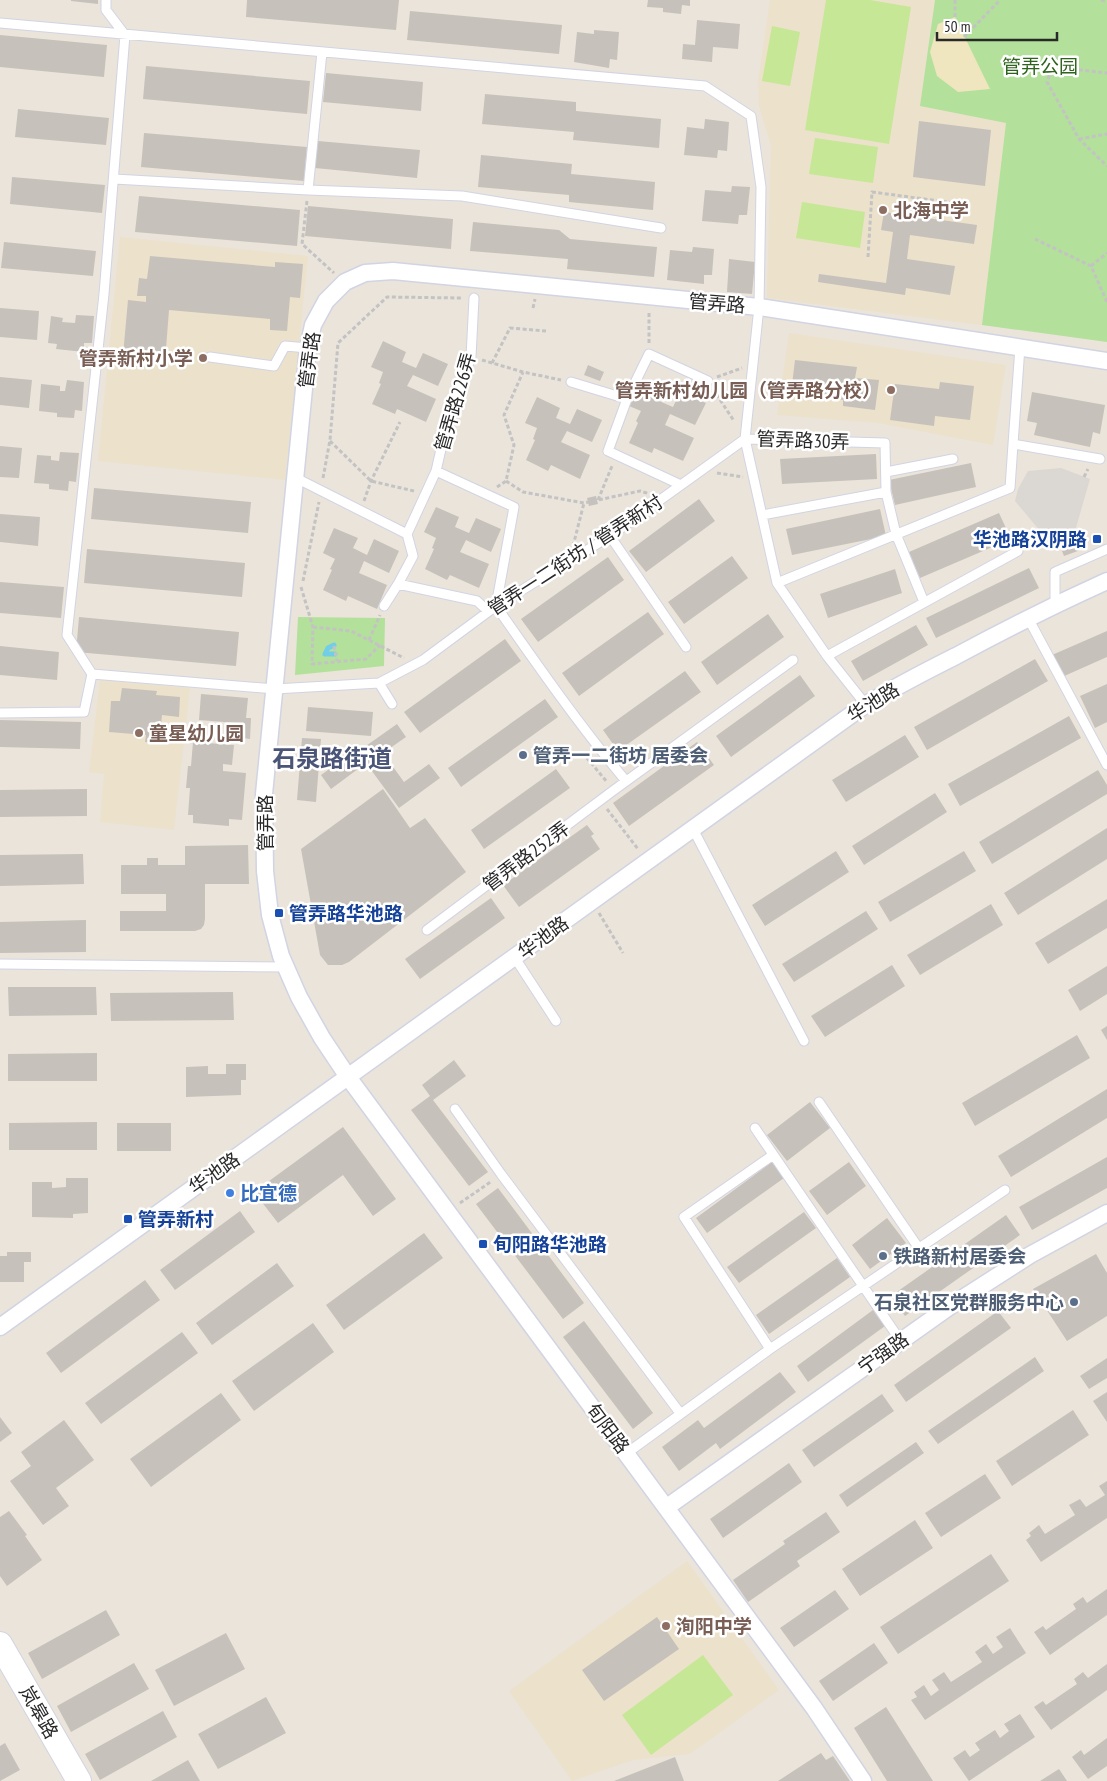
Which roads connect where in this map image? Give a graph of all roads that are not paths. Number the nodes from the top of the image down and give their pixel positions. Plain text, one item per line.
1 (106, 0) edge
2 (0, 23) edge
3 (126, 35) junction
4 (322, 52) junction
5 (114, 179) junction
6 (308, 190) junction
7 (661, 228) dead end
8 (474, 298) road end
9 (759, 307) junction
10 (1020, 347) junction
11 (308, 348) junction
12 (210, 358) dead end
13 (1107, 361) edge
14 (708, 381) road end
15 (571, 382) road end
16 (626, 398) junction
17 (745, 438) junction
18 (1013, 444) junction
19 (953, 458) dead end
20 (1100, 458) dead end
21 (436, 471) junction
22 (886, 472) junction
23 (296, 478) junction
24 (681, 485) junction
25 (886, 492) junction
26 (762, 515) junction
27 (407, 534) junction
28 (896, 534) junction
29 (610, 536) junction
30 (1107, 549) edge
31 (1018, 550) road end
32 (1107, 581) edge
33 (776, 583) junction
34 (398, 584) junction
35 (924, 602) junction
36 (1055, 604) junction
37 (384, 606) road end
38 (492, 608) junction
39 (1028, 618) junction
40 (686, 647) dead end
41 (827, 656) junction
42 (793, 660) dead end
43 (92, 674) junction
44 (378, 683) junction
45 (274, 689) junction
46 (392, 704) dead end
47 (866, 705) junction
48 (0, 713) edge
49 (1107, 765) edge
50 (626, 781) junction
51 (693, 829) junction
52 (427, 930) dead end
53 (514, 958) junction
54 (0, 964) edge
55 (286, 967) junction
56 (556, 1021) dead end
57 (804, 1041) dead end
58 (348, 1077) junction
59 (819, 1102) dead end
60 (454, 1109) dead end
61 (755, 1128) dead end
62 (773, 1155) junction
63 (1005, 1190) dead end
64 (1107, 1213) edge
65 (918, 1247) junction
66 (864, 1286) junction
67 (0, 1326) edge
68 (900, 1340) junction
69 (770, 1349) junction
70 (680, 1413) junction
71 (627, 1453) junction
72 (667, 1507) junction
73 (0, 1644) edge
74 (0, 1666) edge
75 (65, 1781) edge
76 (79, 1781) edge
77 (863, 1781) edge

1 - 3 lane
2 - 3 lane
3 - 4 lane
3 - 5 lane
4 - 6 lane
4 - 9 lane
5 - 6 lane
5 - 43 lane
6 - 7 lane
8 - 21 lane, 管弄路226弄
9 - 10 street, 管弄路
9 - 11 street, 管弄路
9 - 17 lane
10 - 13 street, 管弄路
10 - 18 lane
11 - 12 lane
11 - 23 street, 管弄路
14 - 16 lane
15 - 16 lane
16 - 24 lane
17 - 22 lane, 管弄路30弄
17 - 24 lane, 管弄一二街坊 / 管弄新村
17 - 26 lane, 管弄路30弄
18 - 20 lane
18 - 28 lane
19 - 22 lane
21 - 27 lane
21 - 38 lane, 管弄路226弄
22 - 25 lane, 管弄路30弄
23 - 27 lane
23 - 45 street, 管弄路
24 - 29 lane, 管弄一二街坊 / 管弄新村
25 - 26 lane
25 - 28 lane, 管弄路30弄
26 - 33 lane, 管弄路30弄
27 - 34 lane
28 - 33 lane
28 - 35 lane, 管弄路30弄
29 - 38 lane, 管弄一二街坊 / 管弄新村
29 - 40 lane
30 - 36 lane
31 - 35 lane
32 - 36 street, 华池路
33 - 41 lane, 管弄路30弄
34 - 37 lane
34 - 38 lane
35 - 41 lane
36 - 39 street, 华池路
38 - 44 lane, 管弄一二街坊 / 管弄新村
38 - 50 lane
39 - 47 street, 华池路
39 - 49 lane
41 - 47 lane, 管弄路30弄
42 - 50 lane, 管弄路252弄
43 - 45 lane, 管弄一二街坊 / 管弄新村
43 - 48 lane
44 - 45 lane, 管弄一二街坊 / 管弄新村
44 - 46 lane
45 - 55 street, 管弄路
47 - 51 street, 华池路
50 - 52 lane, 管弄路252弄
51 - 53 street, 华池路
51 - 57 lane
53 - 56 lane
53 - 58 street, 华池路
54 - 55 lane
55 - 58 street, 管弄路
58 - 67 street, 华池路
58 - 71 street, 旬阳路
59 - 65 lane
60 - 70 lane
61 - 62 lane
62 - 66 lane
62 - 69 lane
63 - 65 lane
64 - 68 street, 宁强路
65 - 66 lane
66 - 68 lane
66 - 69 lane
68 - 72 street, 宁强路
69 - 70 lane
70 - 71 lane
71 - 72 street, 旬阳路
72 - 77 street, 旬阳路
73 - 76 main road, 岚皋路
74 - 75 main road, 岚皋路

